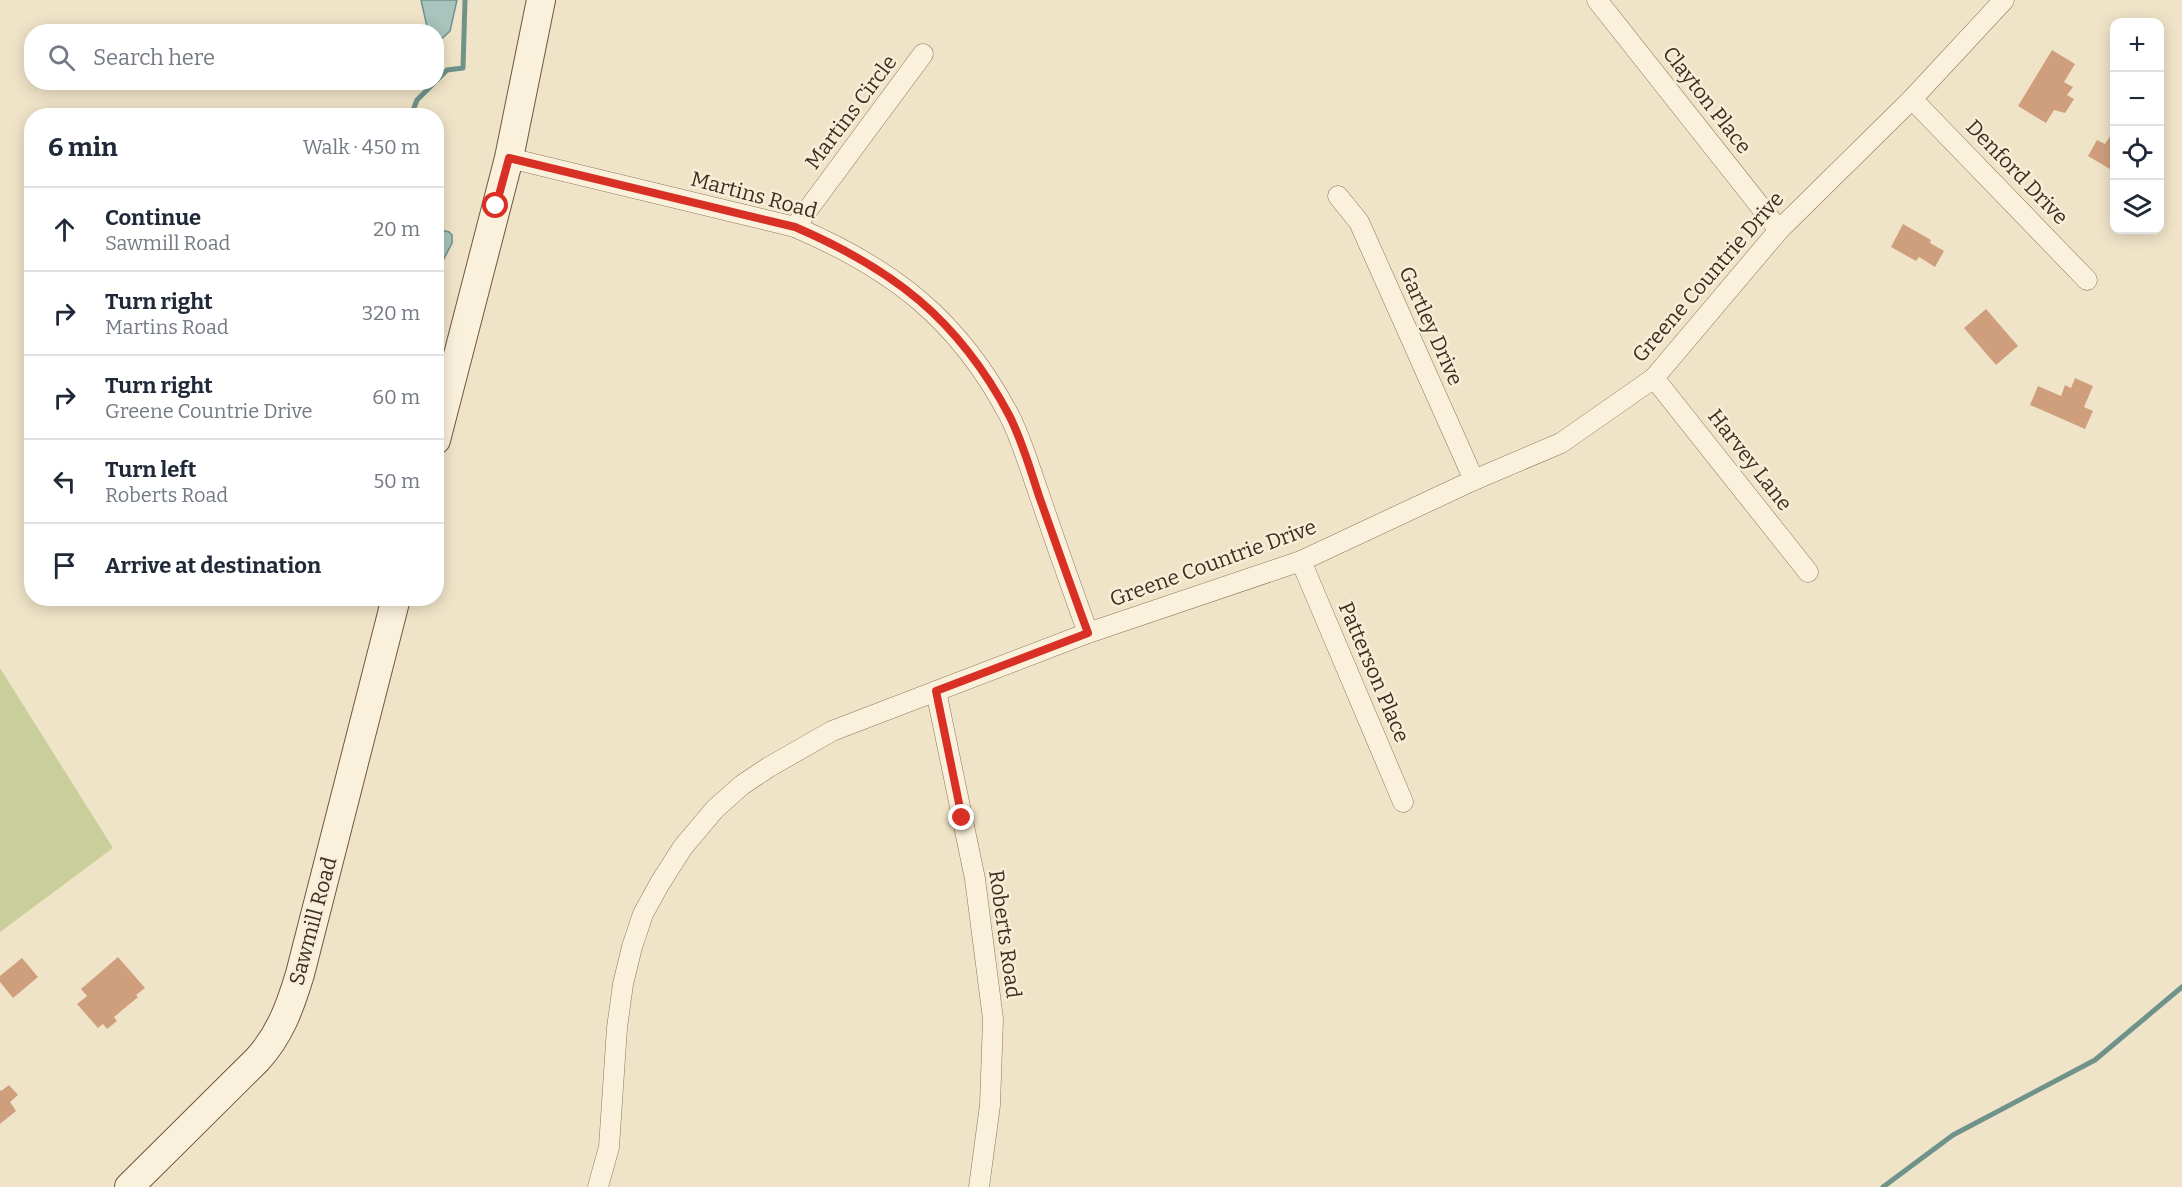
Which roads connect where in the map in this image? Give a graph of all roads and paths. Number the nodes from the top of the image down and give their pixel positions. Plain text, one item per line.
1 (541, 0) edge
2 (1597, 0) edge
3 (2004, 0) edge
4 (923, 54) dead end
5 (1912, 99) junction
6 (509, 158) junction
7 (1338, 196) dead end
8 (795, 227) junction
9 (1779, 230) junction
10 (2087, 280) dead end
11 (1654, 378) junction
12 (444, 409) edge
13 (1474, 480) junction
14 (1301, 561) junction
15 (1808, 572) dead end
16 (394, 606) edge
17 (1088, 633) junction
18 (936, 691) junction
19 (1403, 802) dead end
20 (129, 1187) edge
21 (598, 1187) edge
22 (979, 1187) edge

1 - 6 street
2 - 9 street, Clayton Place
3 - 5 street, Greene Countrie Drive
4 - 8 street, Martins Circle
5 - 9 street, Greene Countrie Drive
5 - 10 street, Denford Drive
6 - 8 street, Martins Road
6 - 12 street
7 - 13 street, Gartley Drive
8 - 17 street, Martins Road
9 - 11 street, Greene Countrie Drive
11 - 13 street, Greene Countrie Drive
11 - 15 street, Harvey Lane
13 - 14 street, Greene Countrie Drive
14 - 17 street, Greene Countrie Drive
14 - 19 street, Patterson Place
16 - 20 street, Sawmill Road
17 - 18 street, Greene Countrie Drive
18 - 21 street, Greene Countrie Drive
18 - 22 street, Roberts Road

